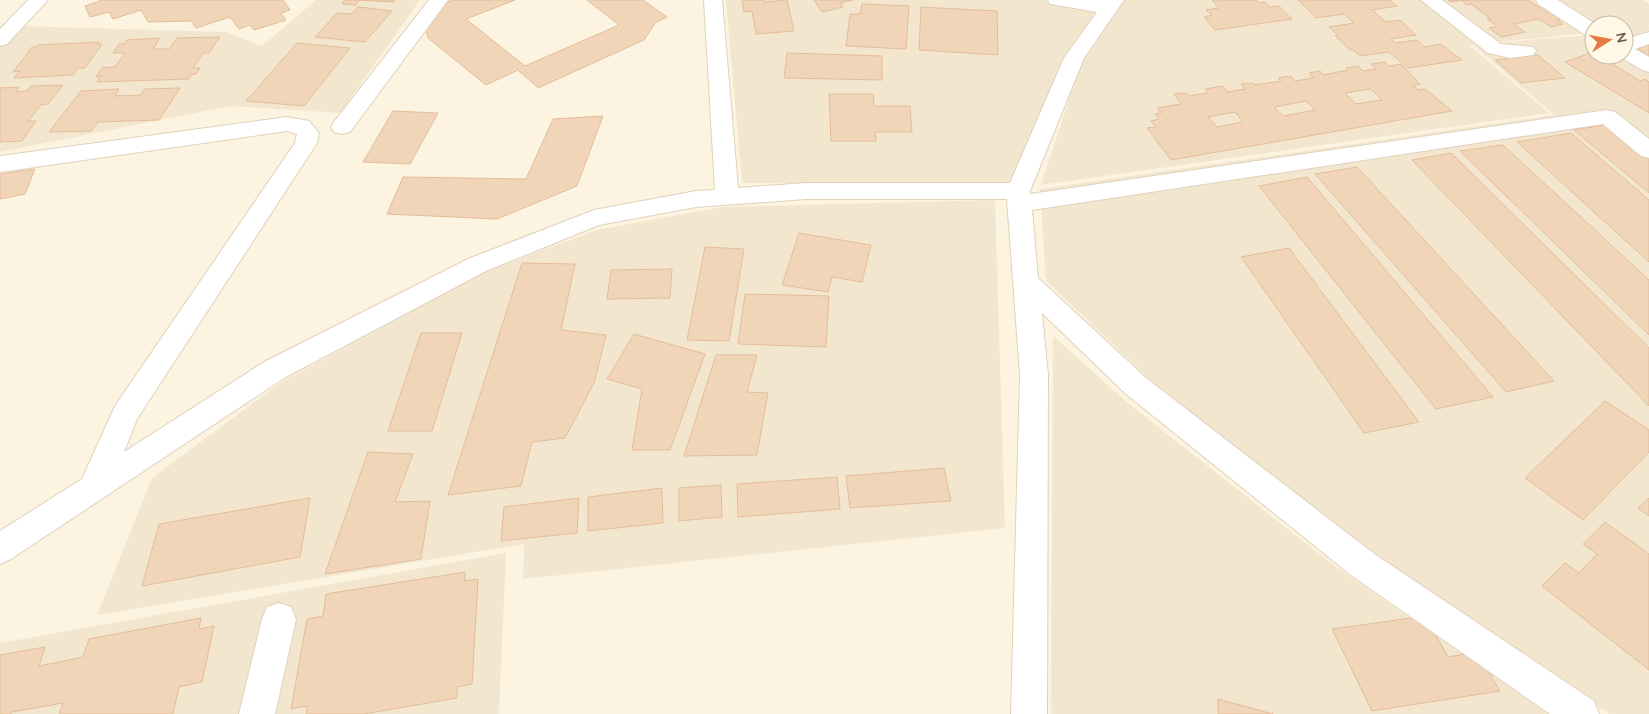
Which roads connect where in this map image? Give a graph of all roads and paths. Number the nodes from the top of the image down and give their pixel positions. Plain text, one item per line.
1 (39, 0) edge
2 (439, 0) edge
3 (713, 0) edge
4 (1057, 0) edge
5 (1430, 0) edge
6 (1545, 0) edge
7 (1112, 4) edge
8 (1584, 25) edge
9 (1649, 38) edge
10 (0, 40) edge
11 (1634, 43) edge
12 (1526, 51) dead end
13 (1634, 57) edge
14 (1649, 66) edge
15 (342, 128) dead end
16 (1649, 151) edge
17 (0, 164) edge
18 (727, 197) junction
19 (1019, 197) junction
20 (1027, 284) junction
21 (94, 487) junction
22 (0, 549) edge
23 (279, 619) dead end
24 (256, 714) edge
25 (1029, 714) edge
26 (1581, 714) edge

1 - 10 street
2 - 15 street
3 - 18 street
4 - 7 street
5 - 12 street
6 - 8 street
7 - 19 street
9 - 11 street
13 - 14 street
16 - 19 street
17 - 21 street
18 - 19 street
18 - 21 street
19 - 20 street
20 - 25 street
20 - 26 street
21 - 22 street
23 - 24 street

